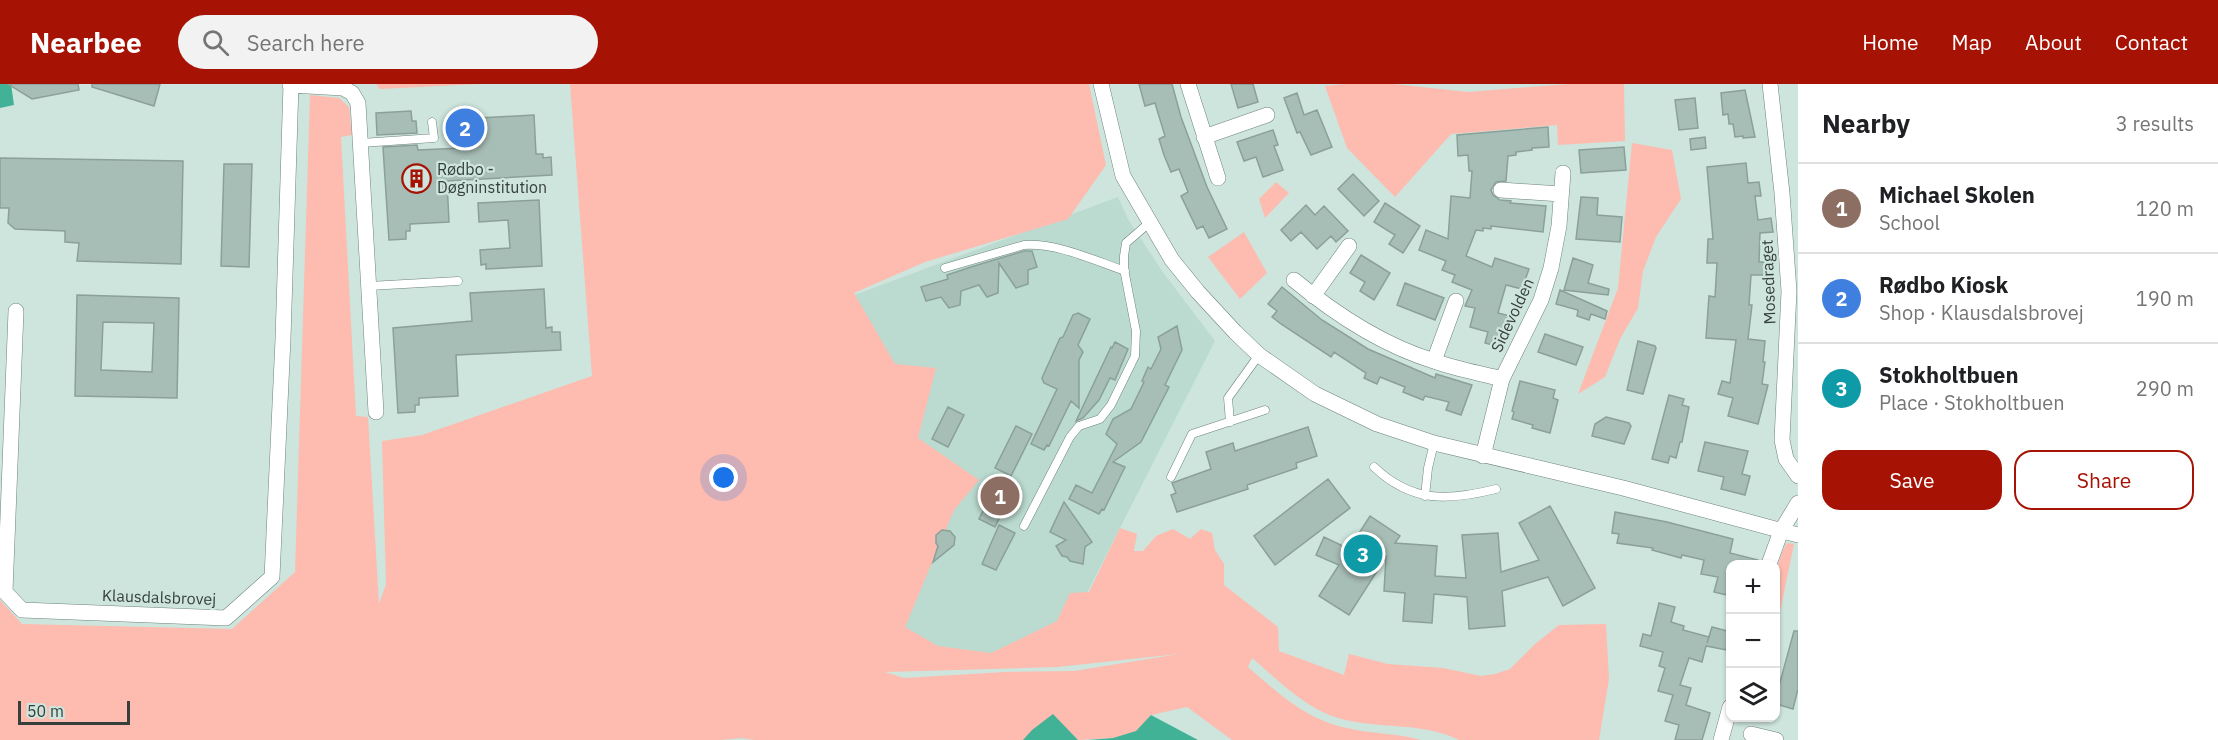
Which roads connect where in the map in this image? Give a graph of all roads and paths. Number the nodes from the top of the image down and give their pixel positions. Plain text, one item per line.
1 (291, 84) edge
2 (1101, 84) edge
3 (1188, 84) edge
4 (1770, 84) edge
5 (1267, 115) dead end
6 (432, 122) dead end
7 (1204, 137) junction
8 (361, 143) junction
9 (1563, 173) dead end
10 (1218, 178) dead end
11 (1501, 190) dead end
12 (1561, 194) junction
13 (1149, 223) junction
14 (1349, 246) dead end
15 (945, 268) dead end
16 (1125, 271) junction
17 (1294, 280) dead end
18 (458, 281) dead end
19 (369, 286) junction
20 (1313, 296) junction
21 (1456, 302) dead end
22 (16, 311) dead end
23 (1259, 355) junction
24 (1434, 361) junction
25 (1502, 379) junction
26 (1264, 410) dead end
27 (376, 412) dead end
28 (1230, 422) junction
29 (1434, 443) junction
30 (6, 451) edge
31 (1483, 456) junction
32 (1374, 467) dead end
33 (1798, 476) edge
34 (1171, 477) dead end
35 (1496, 489) dead end
36 (1425, 496) junction
37 (1798, 503) edge
38 (1024, 526) dead end
39 (1781, 531) junction
40 (1798, 535) edge
41 (1770, 560) edge
42 (1726, 722) edge
43 (1751, 734) dead end
44 (1721, 740) edge
45 (1776, 740) edge

1 - 8 street, Klausdalsbrovej
1 - 30 street, Klausdalsbrovej
2 - 13 street
3 - 7 street
4 - 33 street, Mosedraget
5 - 7 street
6 - 8 lane
7 - 10 street
8 - 19 street, Klausdalsbrovej
9 - 12 street, Sidevolden
11 - 12 street
12 - 25 street, Sidevolden
13 - 16 lane
13 - 23 street
14 - 20 street
15 - 16 lane
16 - 38 lane
17 - 20 street, Sidevolden
18 - 19 lane
19 - 27 street, Klausdalsbrovej
20 - 24 street, Sidevolden
21 - 24 street
22 - 30 street, Klausdalsbrovej
23 - 28 lane
23 - 29 street
24 - 25 street, Sidevolden
25 - 31 street, Sidevolden
26 - 28 lane
28 - 34 lane
29 - 31 street
29 - 36 lane
31 - 39 street
32 - 36 lane
35 - 36 lane
37 - 39 street
39 - 40 street
39 - 41 street
42 - 44 street
43 - 45 street

